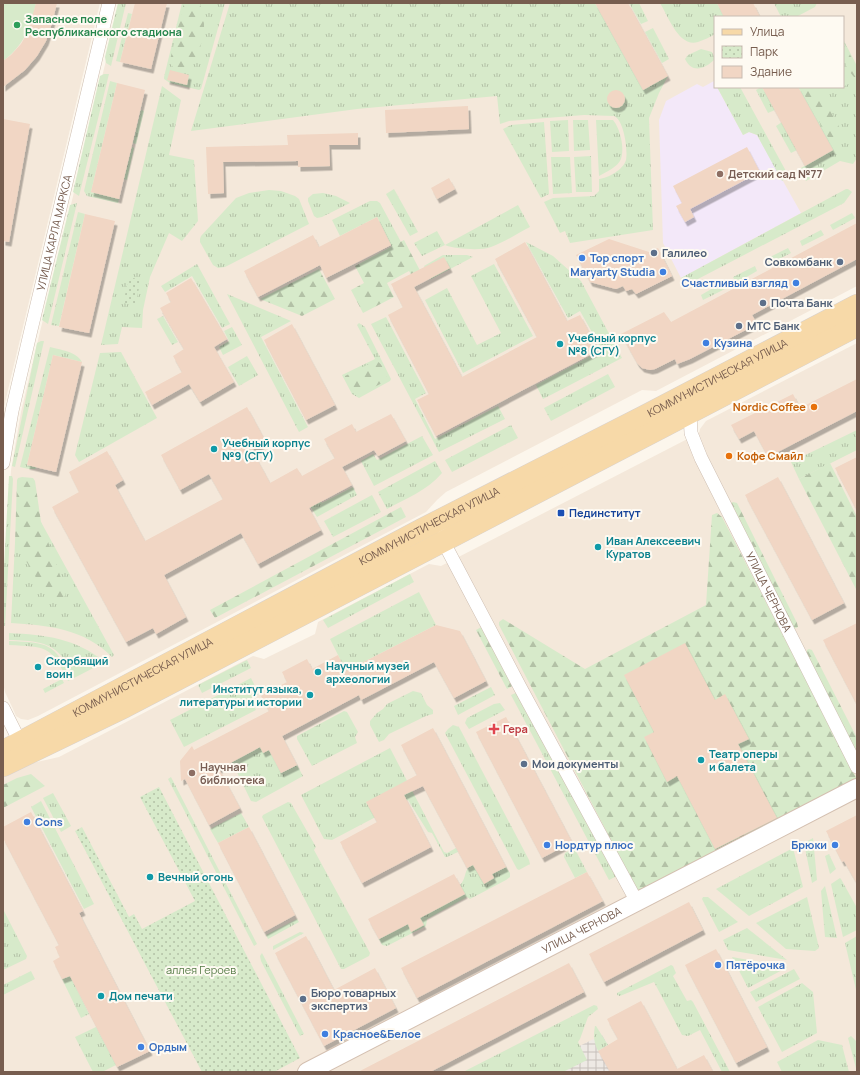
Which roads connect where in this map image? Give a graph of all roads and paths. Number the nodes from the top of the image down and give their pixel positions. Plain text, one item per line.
1 (109, 3) edge
2 (857, 306) edge
3 (857, 326) edge
4 (690, 414) junction
5 (3, 463) edge
6 (445, 518) junction
7 (443, 541) junction
8 (3, 708) edge
9 (16, 749) edge
10 (3, 766) edge
11 (857, 767) edge
12 (857, 788) edge
13 (637, 902) junction
14 (307, 1072) edge

1 - 5 street, УЛИЦА КАРЛА МАРКСА
2 - 6 main road, КОММУНИСТИЧЕСКАЯ УЛИЦА
3 - 4 main road, КОММУНИСТИЧЕСКАЯ УЛИЦА
4 - 7 main road, КОММУНИСТИЧЕСКАЯ УЛИЦА
4 - 11 street, УЛИЦА ЧЕРНОВА
6 - 7 street
6 - 9 main road, КОММУНИСТИЧЕСКАЯ УЛИЦА
7 - 9 main road, КОММУНИСТИЧЕСКАЯ УЛИЦА
7 - 13 street
8 - 9 street
9 - 10 main road, КОММУНИСТИЧЕСКАЯ УЛИЦА
12 - 13 street, УЛИЦА ЧЕРНОВА
13 - 14 street, УЛИЦА ЧЕРНОВА

